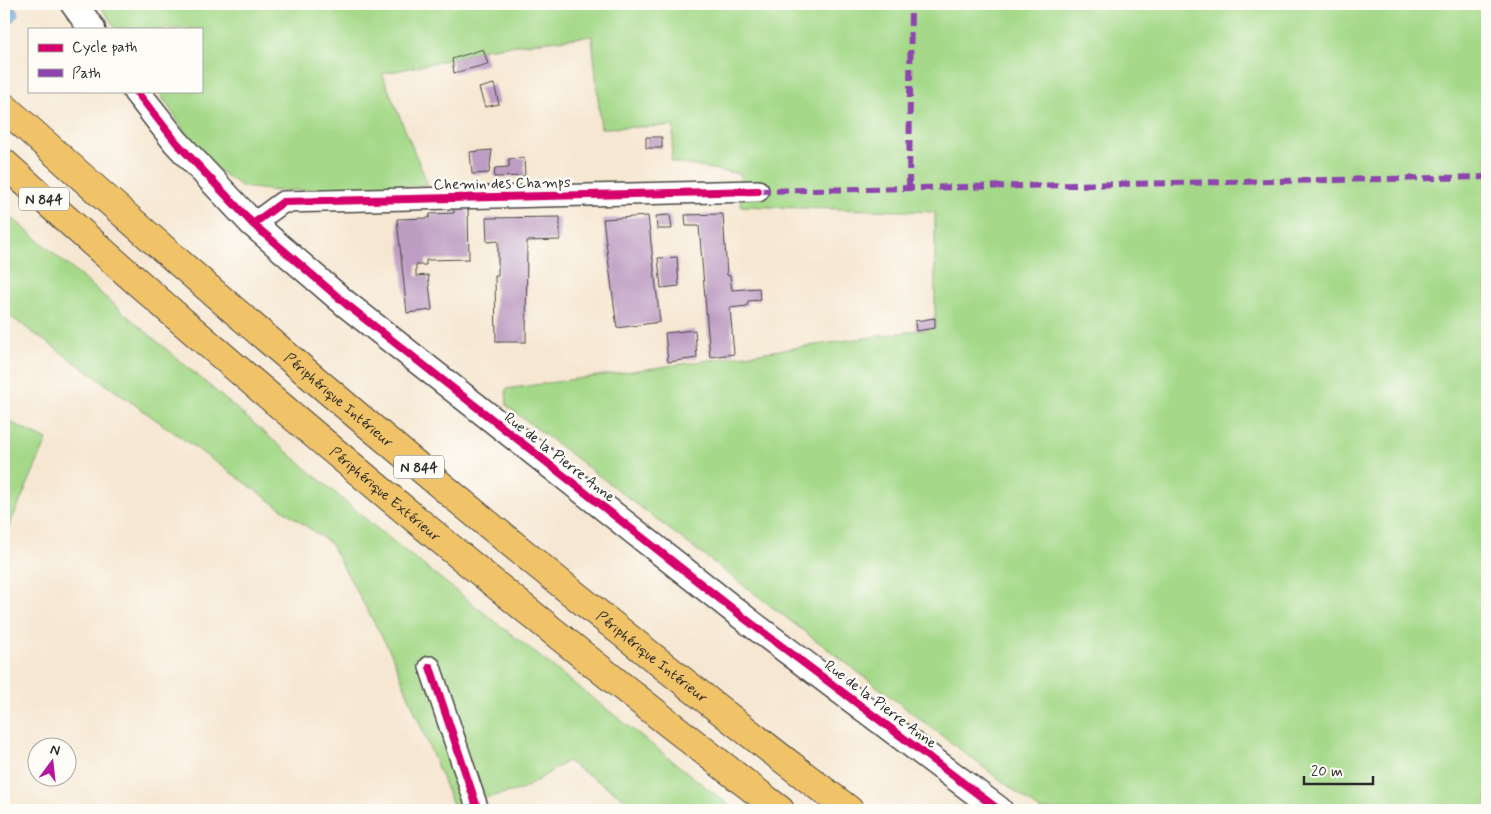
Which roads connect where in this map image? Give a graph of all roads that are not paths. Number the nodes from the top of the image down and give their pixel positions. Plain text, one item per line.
1 (74, 4) edge
2 (91, 28) edge
3 (137, 92) edge
4 (4, 107) edge
5 (4, 163) edge
6 (758, 191) dead end
7 (253, 224) junction
8 (430, 667) dead end
9 (478, 810) edge
10 (780, 810) edge
11 (849, 810) edge
12 (999, 810) edge

1 - 2 street
3 - 7 street, Rue de la Pierre Anne
4 - 11 highway, Périphérique Intérieur / N 844
5 - 10 highway, Périphérique Extérieur / N 844
6 - 7 street, Chemin des Champs
7 - 12 street, Rue de la Pierre Anne
8 - 9 street

